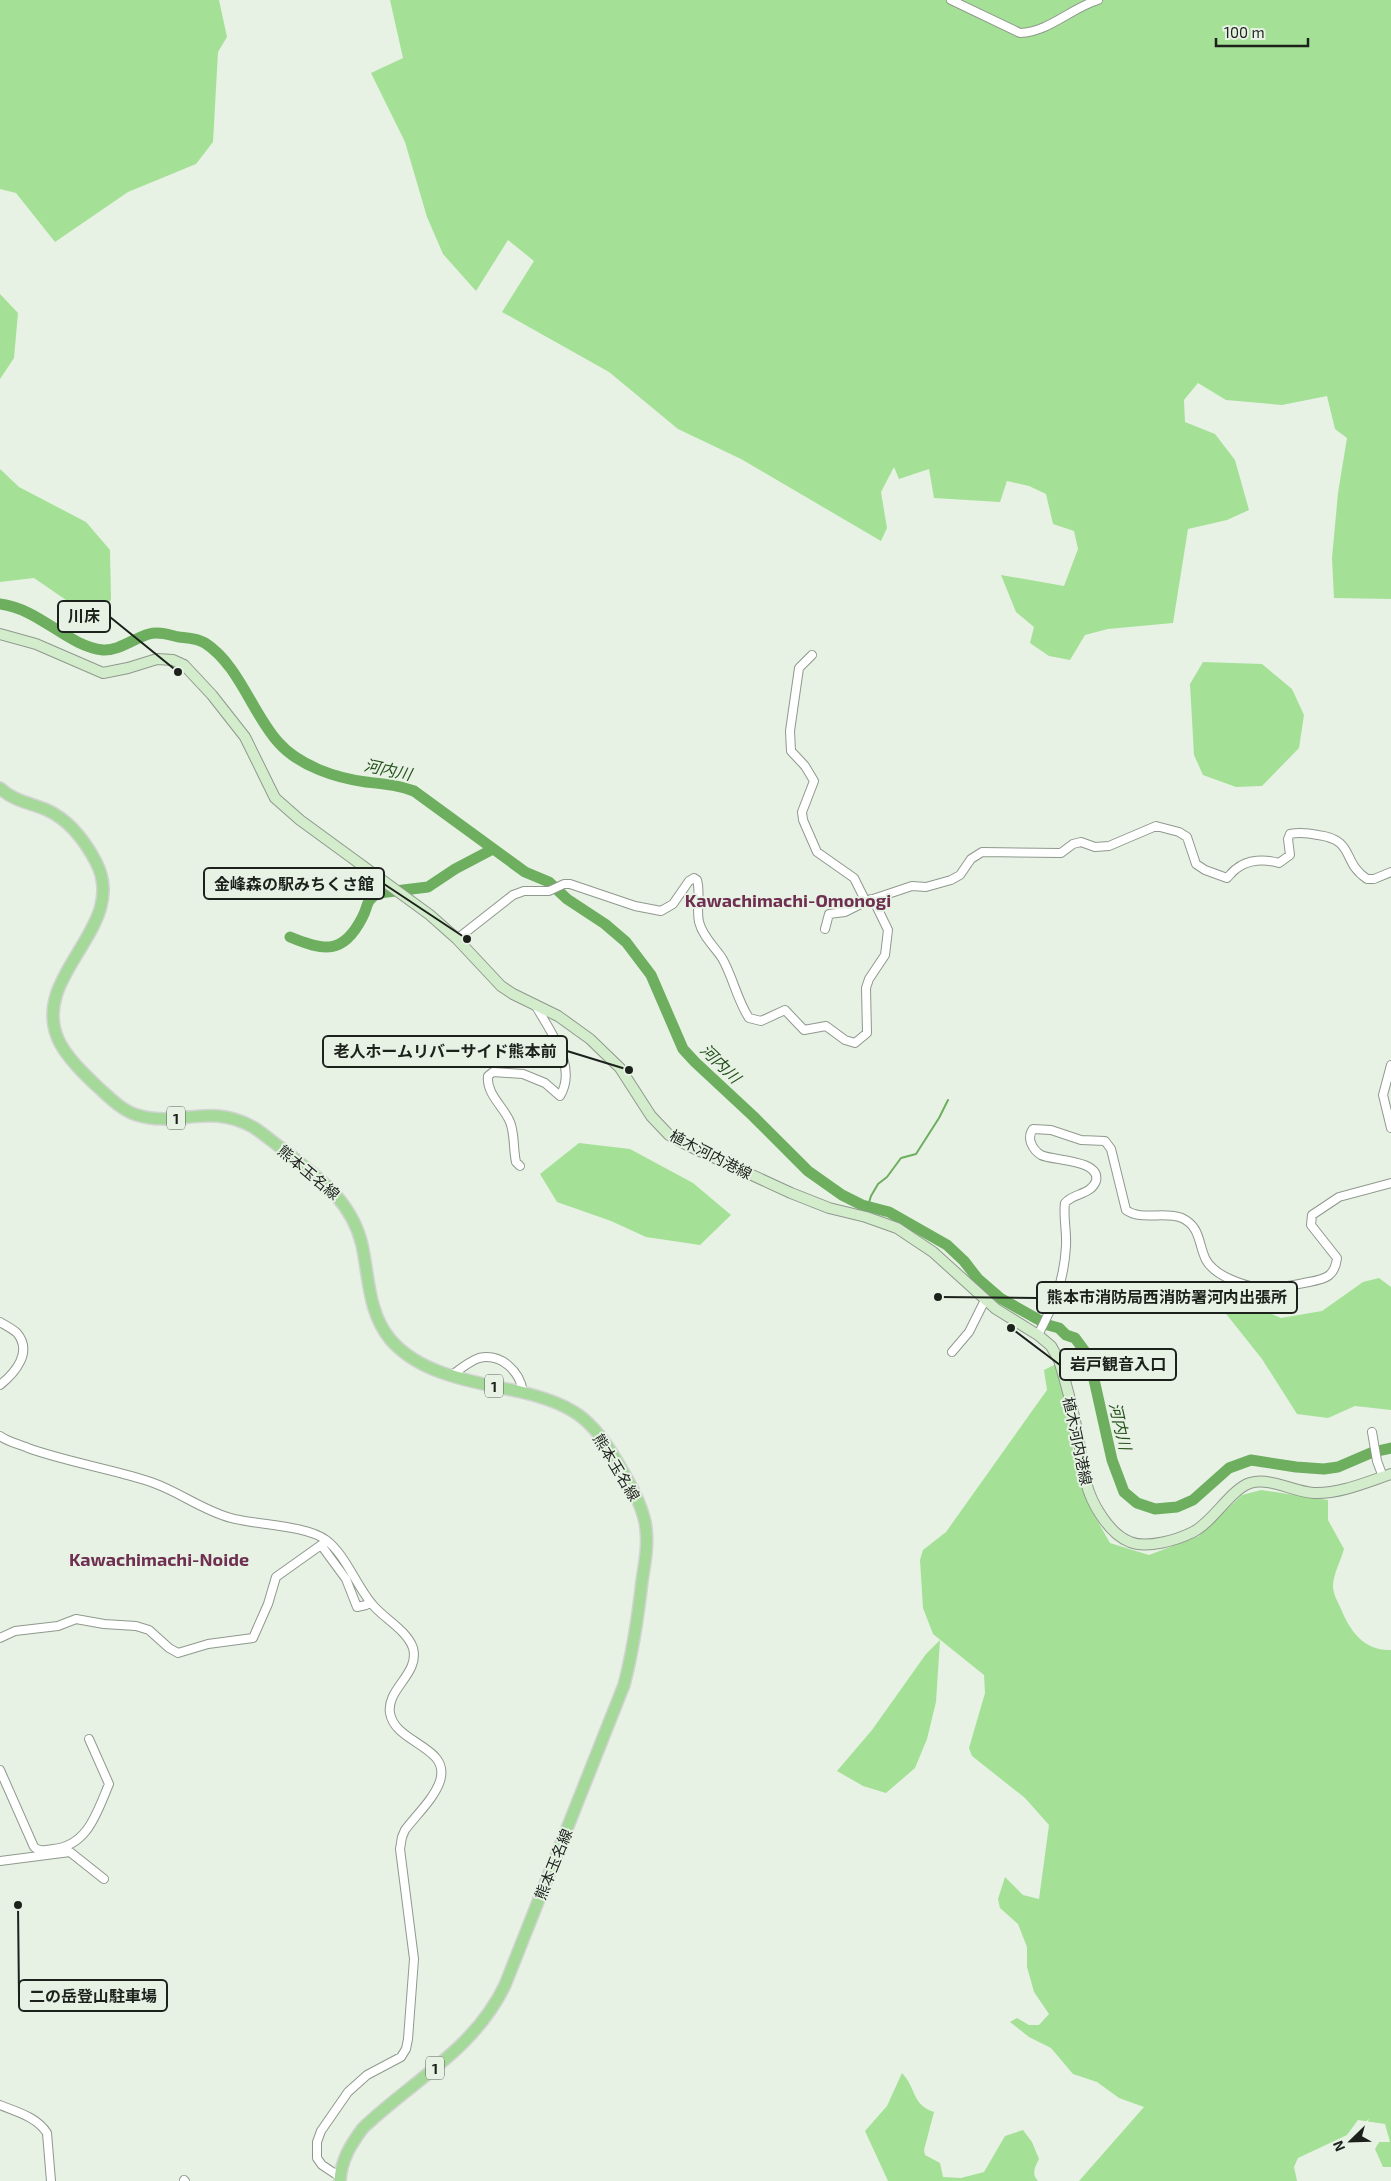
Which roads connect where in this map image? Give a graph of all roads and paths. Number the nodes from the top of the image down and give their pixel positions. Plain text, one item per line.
1 (951, 0) edge
2 (1098, 0) edge
3 (0, 634) edge
4 (812, 655) dead end
5 (0, 788) edge
6 (1391, 872) edge
7 (869, 900) junction
8 (825, 929) dead end
9 (457, 939) junction
10 (536, 1006) junction
11 (1391, 1064) edge
12 (1391, 1128) edge
13 (520, 1166) dead end
14 (1391, 1183) edge
15 (985, 1300) junction
16 (0, 1322) edge
17 (1040, 1331) junction
18 (952, 1352) dead end
19 (452, 1375) junction
20 (0, 1384) edge
21 (524, 1392) junction
22 (1372, 1432) dead end
23 (0, 1436) edge
24 (1387, 1476) edge
25 (370, 1602) junction
26 (0, 1638) edge
27 (89, 1739) dead end
28 (0, 1770) edge
29 (7, 1785) junction
30 (0, 1792) edge
31 (0, 1861) edge
32 (104, 1879) dead end
33 (0, 2105) edge
34 (340, 2179) edge
35 (51, 2181) edge

1 - 2 street
3 - 9 main road, 植木河内港線
4 - 7 street
5 - 19 main road, 熊本玉名線 / 1
6 - 7 street
7 - 8 street
7 - 9 street
9 - 10 main road, 植木河内港線
10 - 13 street
10 - 15 main road, 植木河内港線
11 - 12 street
14 - 17 street
15 - 17 main road, 植木河内港線
15 - 18 street
16 - 20 street
17 - 24 main road, 植木河内港線
19 - 21 main road, 熊本玉名線 / 1
19 - 21 street
21 - 34 main road, 熊本玉名線 / 1
22 - 24 street
23 - 25 street
25 - 26 street
25 - 34 street
27 - 29 street
28 - 29 street
29 - 30 street
31 - 32 street
33 - 35 street

